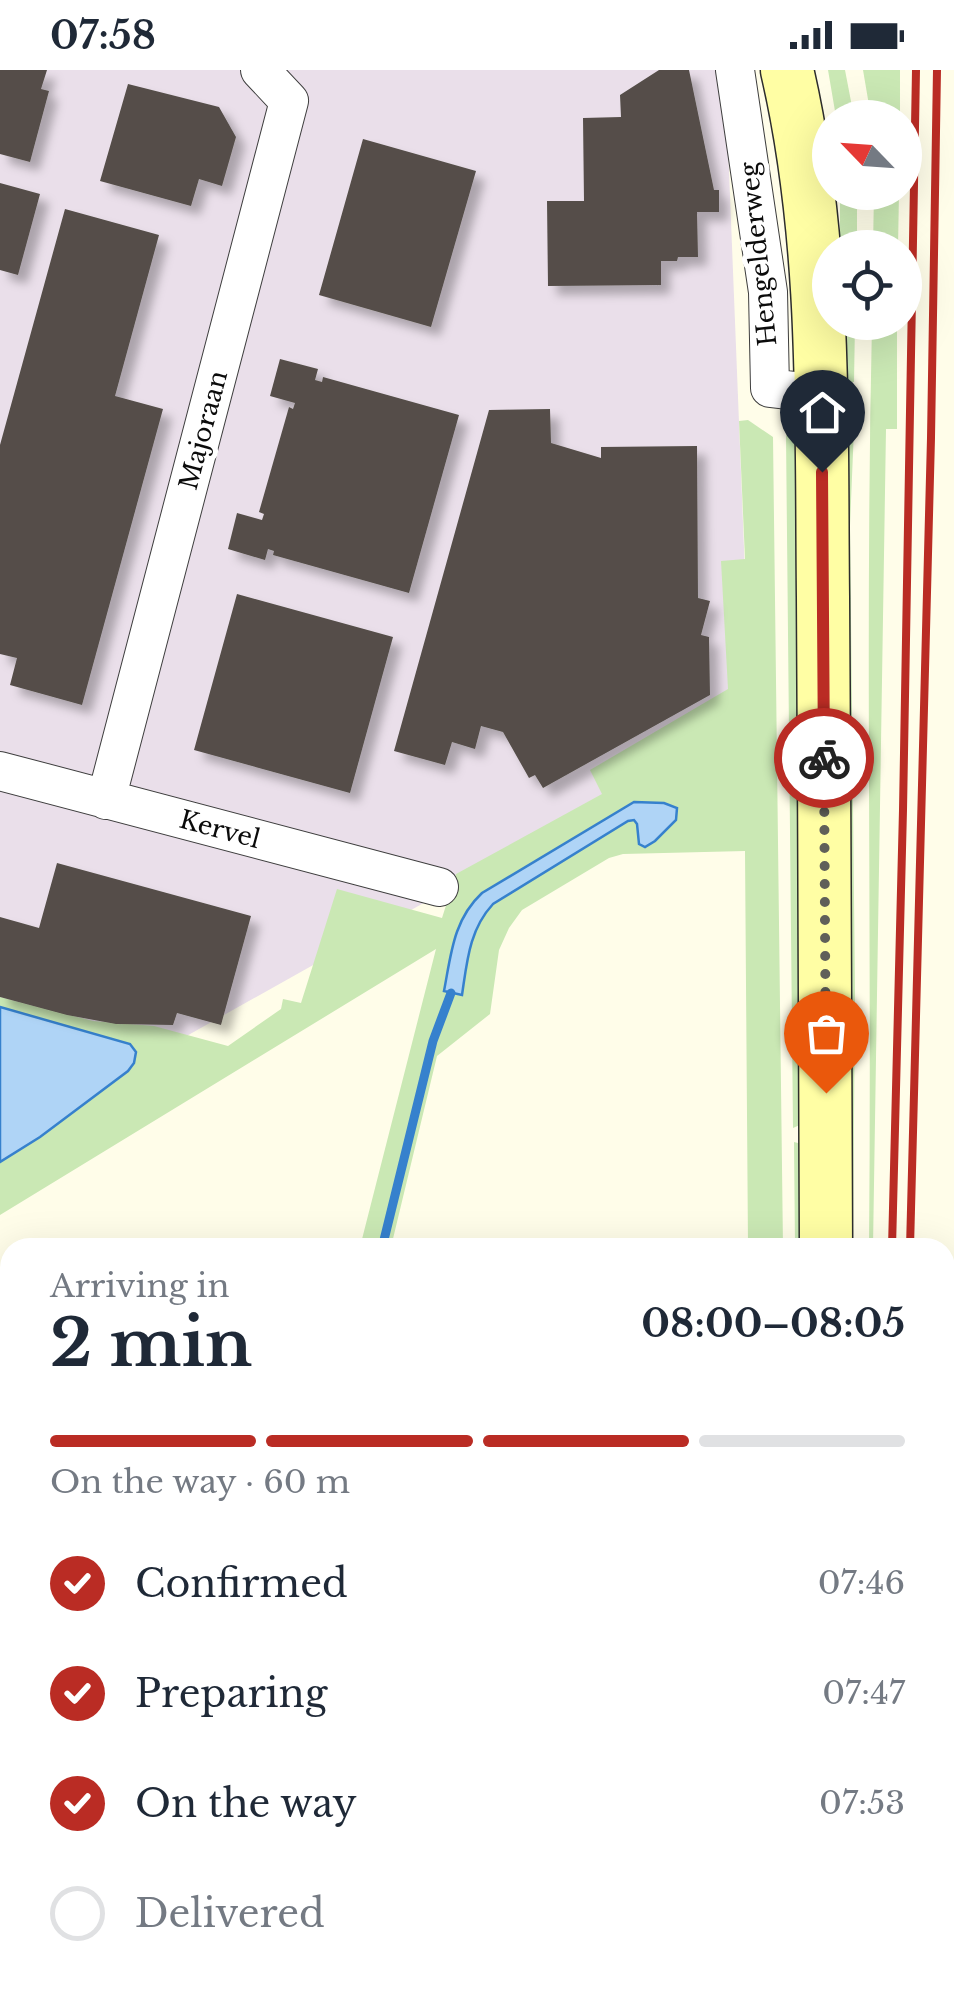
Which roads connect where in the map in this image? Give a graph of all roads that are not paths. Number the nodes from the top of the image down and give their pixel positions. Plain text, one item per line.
1 (260, 70) edge
2 (735, 70) edge
3 (787, 70) edge
4 (796, 391) junction
5 (0, 772) edge
6 (106, 800) junction
7 (439, 887) dead end
8 (826, 1238) edge

1 - 6 street, Majoraan
2 - 4 street, Hengelderweg
3 - 4 main road, Hengelderweg
4 - 8 main road, Hengelderweg
5 - 6 street, Kervel
6 - 7 street, Kervel

